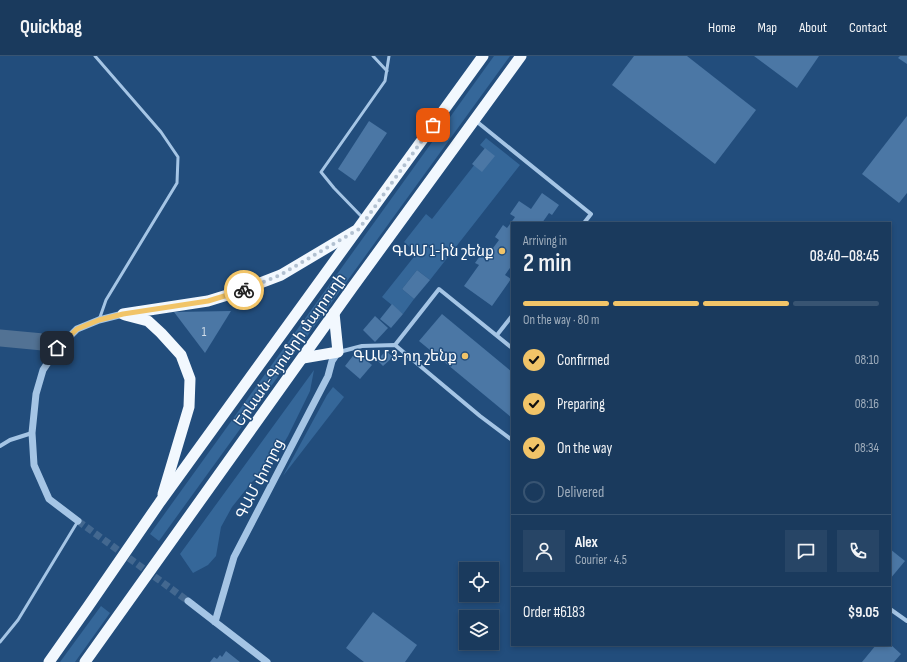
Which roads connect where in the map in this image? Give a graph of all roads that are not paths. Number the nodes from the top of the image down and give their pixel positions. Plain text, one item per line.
1 (95, 56) edge
2 (373, 56) edge
3 (389, 56) edge
4 (482, 56) edge
5 (521, 56) edge
6 (386, 71) junction
7 (475, 120) junction
8 (585, 222) edge
9 (362, 224) junction
10 (334, 313) junction
11 (123, 314) junction
12 (511, 317) edge
13 (99, 320) junction
14 (497, 335) junction
15 (395, 345) junction
16 (511, 347) edge
17 (338, 352) junction
18 (303, 358) junction
19 (32, 433) junction
20 (511, 439) edge
21 (0, 446) edge
22 (160, 502) junction
23 (78, 521) joint
24 (188, 601) tunnel mouth
25 (891, 610) edge
26 (907, 621) edge
27 (216, 622) junction
28 (0, 642) edge
29 (48, 662) edge
30 (85, 662) edge
31 (267, 662) edge

1 - 13 lane
2 - 6 lane
3 - 6 lane
4 - 9 highway, Երևան-Գյումրի մայրուղի
5 - 7 highway, Երևան-Գյումրի մայրուղի
6 - 9 lane
7 - 8 street
7 - 10 highway, Երևան-Գյումրի մայրուղի
9 - 11 highway
9 - 22 highway, Երևան-Գյումրի մայրուղի
10 - 17 highway
10 - 18 highway, Երևան-Գյումրի մայրուղի
11 - 13 street
11 - 22 highway
12 - 14 street
13 - 19 street
14 - 15 street
14 - 16 street
15 - 17 street
15 - 20 street
17 - 18 highway
17 - 27 street, ԳԱՄ փողոց
18 - 30 highway, Երևան-Գյումրի մայրուղի
19 - 21 street
19 - 23 street
22 - 29 highway, Երևան-Գյումրի մայրուղի
23 - 28 lane
24 - 27 street
25 - 26 street
27 - 31 street

